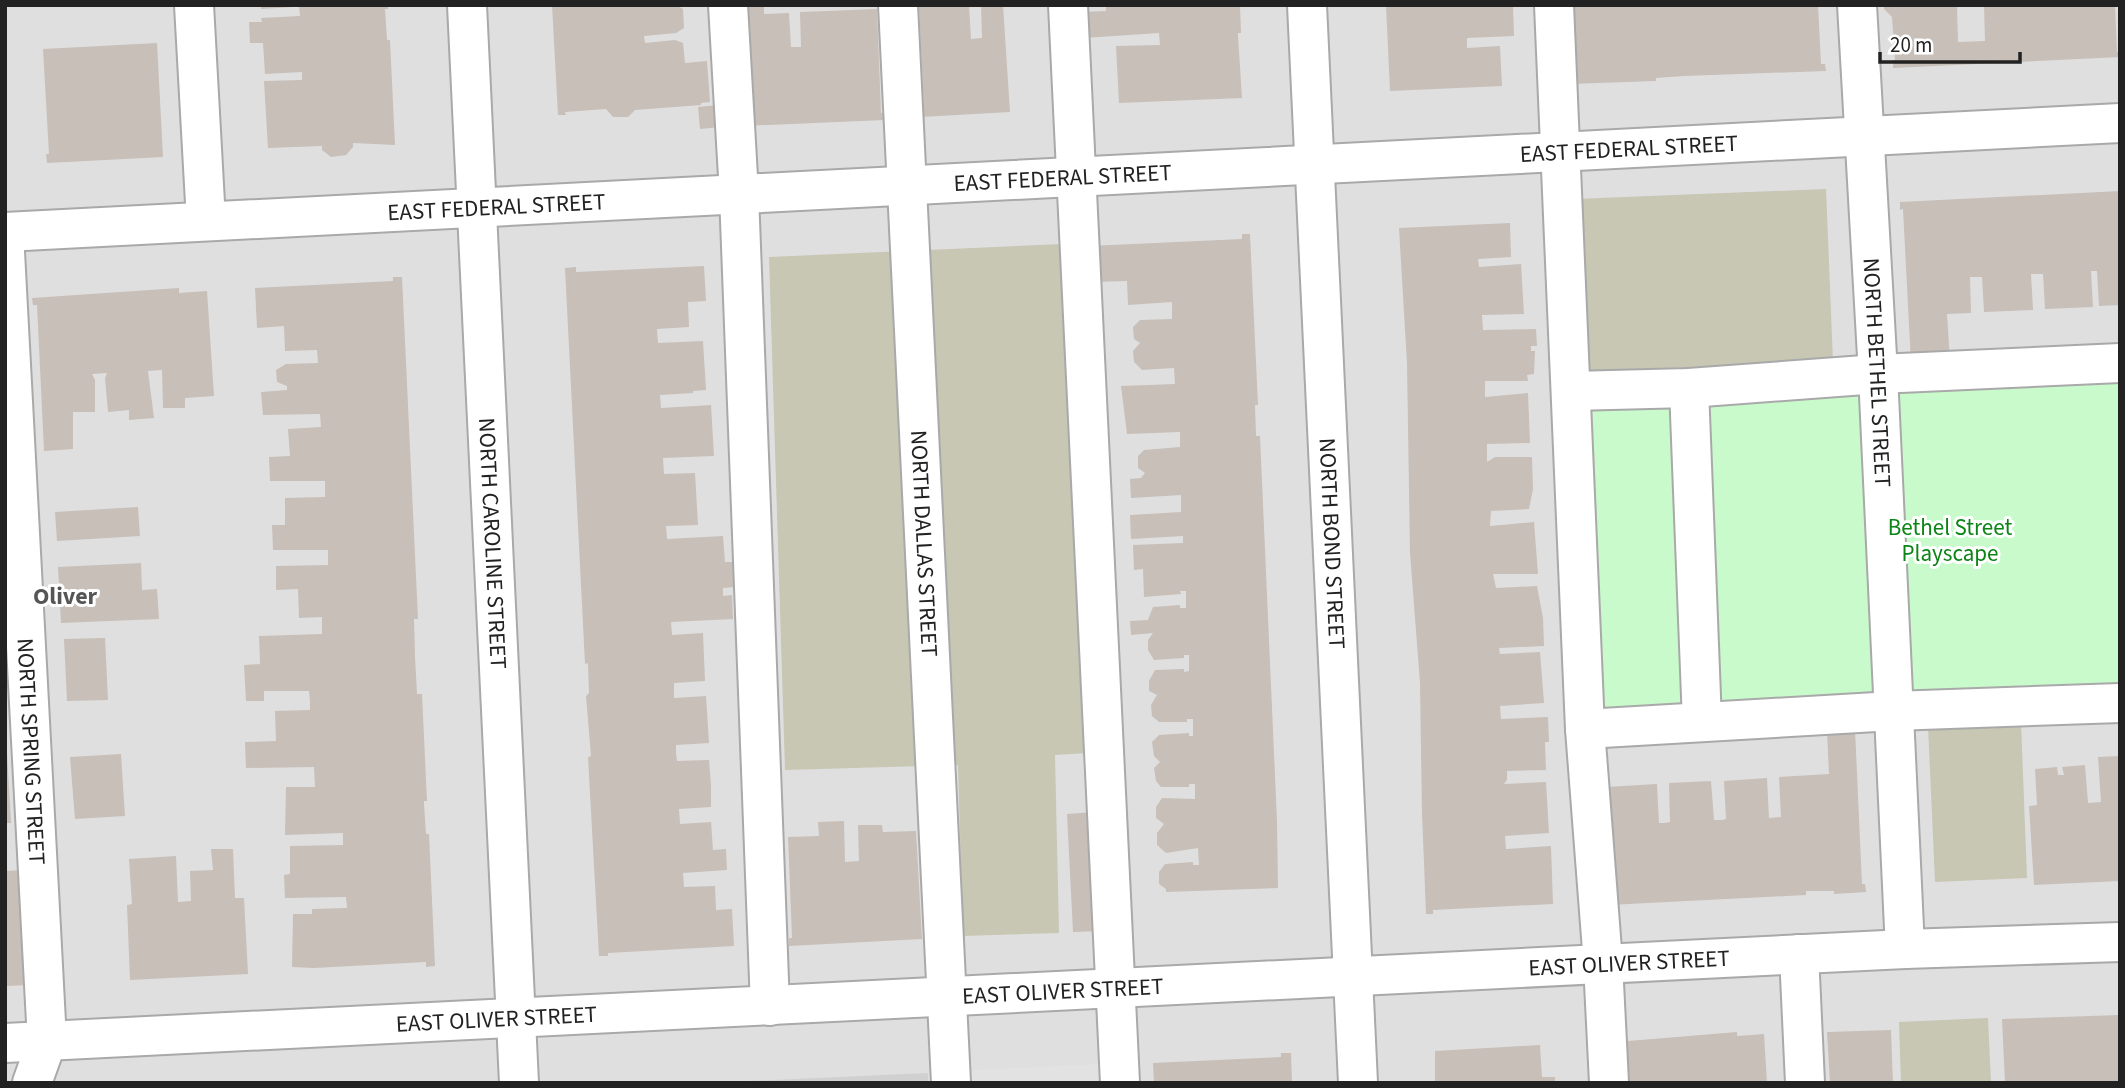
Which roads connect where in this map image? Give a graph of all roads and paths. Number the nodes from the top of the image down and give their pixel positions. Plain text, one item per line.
1 (194, 5) edge
2 (467, 5) edge
3 (728, 5) edge
4 (898, 5) edge
5 (1068, 5) edge
6 (1307, 5) edge
7 (1554, 5) edge
8 (1857, 5) edge
9 (2120, 122) edge
10 (1864, 136) junction
11 (1560, 151) junction
12 (1314, 164) junction
13 (1077, 176) junction
14 (907, 185) junction
15 (739, 194) junction
16 (476, 207) junction
17 (206, 221) junction
18 (5, 232) edge
19 (5, 252) edge
20 (2120, 363) edge
21 (1878, 374) junction
22 (1689, 388) junction
23 (1572, 391) junction
24 (2120, 703) edge
25 (1893, 711) junction
26 (1702, 722) junction
27 (1586, 729) junction
28 (2120, 942) edge
29 (1905, 949) junction
30 (1799, 954) junction
31 (1604, 963) junction
32 (1353, 977) junction
33 (1116, 988) junction
34 (947, 997) junction
35 (770, 1006) junction
36 (516, 1019) junction
37 (47, 1041) junction
38 (5, 1043) edge
39 (32, 1083) edge
40 (519, 1083) edge
41 (951, 1083) edge
42 (1120, 1083) edge
43 (1358, 1083) edge
44 (1609, 1083) edge
45 (1805, 1083) edge

1 - 17 street
2 - 16 street, NORTH CAROLINE STREET
3 - 15 street
4 - 14 street, NORTH DALLAS STREET
5 - 13 street
6 - 12 street, NORTH BOND STREET
7 - 11 street
8 - 10 street, NORTH BETHEL STREET
9 - 10 street, EAST FEDERAL STREET
10 - 11 street, EAST FEDERAL STREET
10 - 21 street, NORTH BETHEL STREET
11 - 12 street, EAST FEDERAL STREET
11 - 23 street
12 - 13 street, EAST FEDERAL STREET
12 - 32 street, NORTH BOND STREET
13 - 14 street, EAST FEDERAL STREET
13 - 33 street
14 - 15 street, EAST FEDERAL STREET
14 - 34 street, NORTH DALLAS STREET
15 - 16 street, EAST FEDERAL STREET
15 - 35 street
16 - 17 street, EAST FEDERAL STREET
16 - 36 street, NORTH CAROLINE STREET
17 - 18 street, EAST FEDERAL STREET
19 - 37 street, NORTH SPRING STREET
20 - 21 street
21 - 22 street
21 - 25 street, NORTH BETHEL STREET
22 - 23 street
22 - 26 street
23 - 27 street
24 - 25 street
25 - 26 street
25 - 29 street, NORTH BETHEL STREET
26 - 27 street
27 - 31 street
28 - 29 street, EAST OLIVER STREET
29 - 30 street, EAST OLIVER STREET
30 - 31 street, EAST OLIVER STREET
30 - 45 street
31 - 32 street, EAST OLIVER STREET
31 - 44 street
32 - 33 street, EAST OLIVER STREET
32 - 43 street, NORTH BOND STREET
33 - 34 street, EAST OLIVER STREET
33 - 42 street
34 - 35 street, EAST OLIVER STREET
34 - 41 street, NORTH DALLAS STREET
35 - 36 street, EAST OLIVER STREET
36 - 37 street, EAST OLIVER STREET
36 - 40 street, NORTH CAROLINE STREET
37 - 38 street, EAST OLIVER STREET
37 - 39 street

